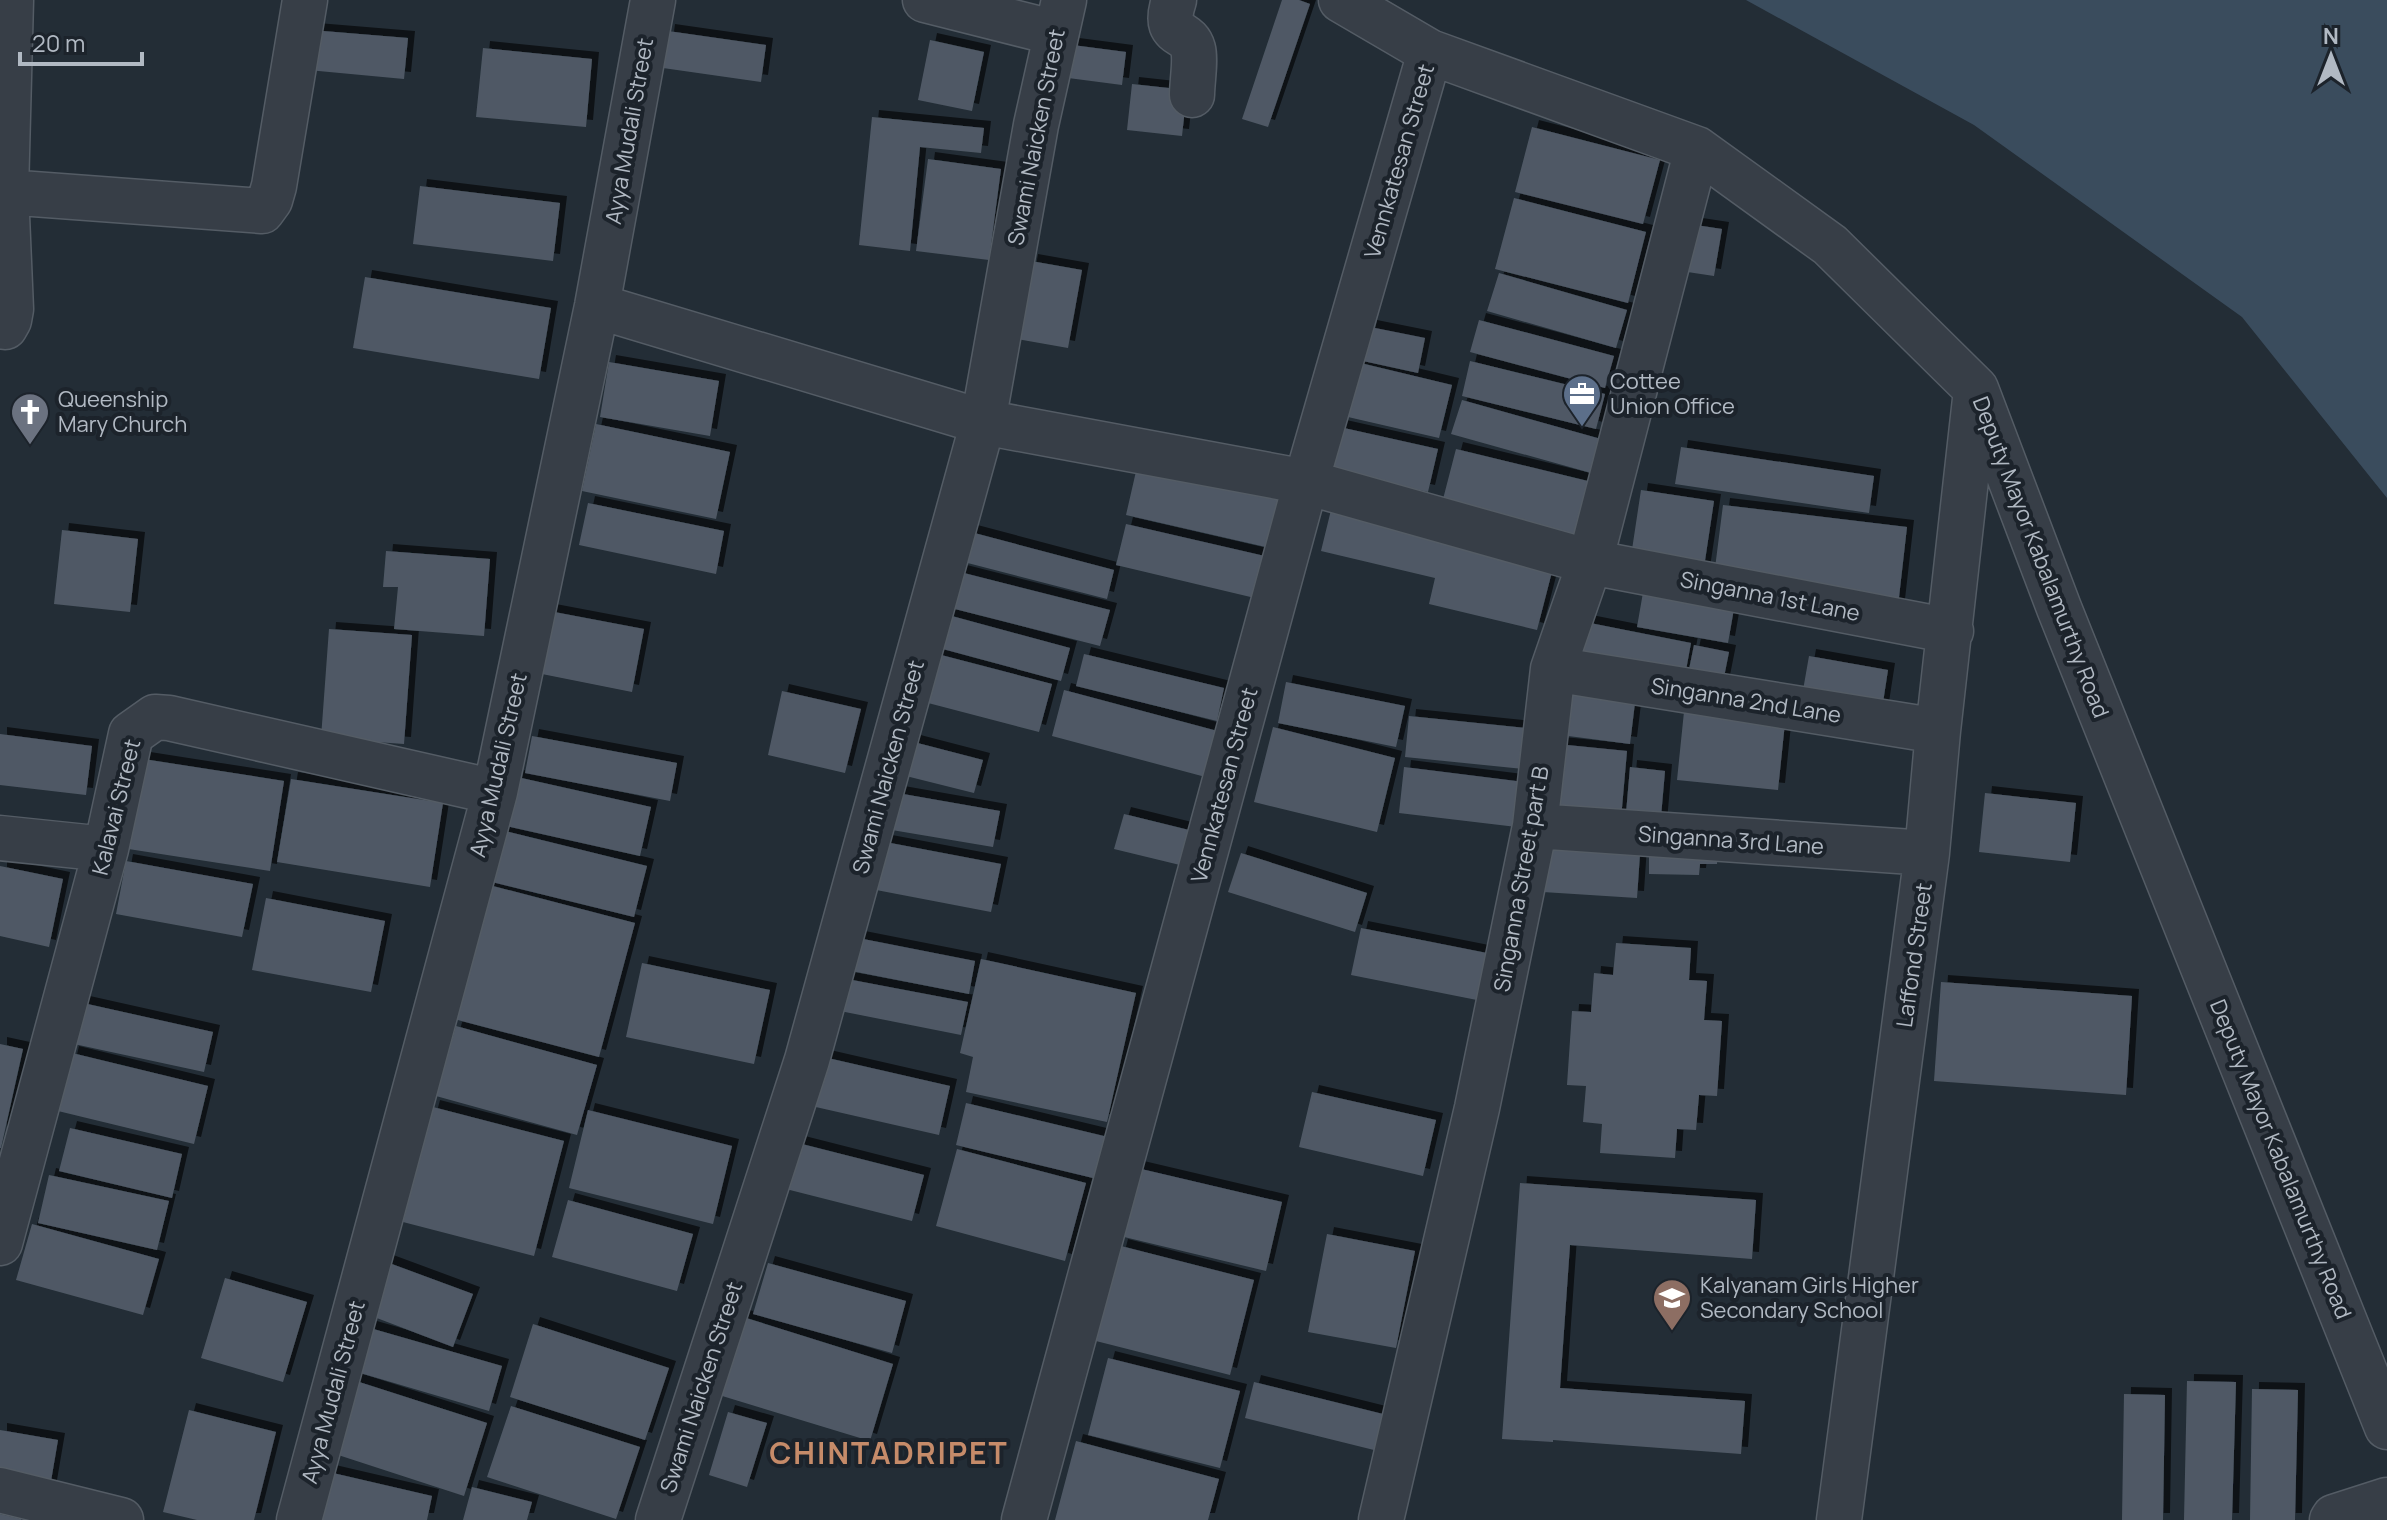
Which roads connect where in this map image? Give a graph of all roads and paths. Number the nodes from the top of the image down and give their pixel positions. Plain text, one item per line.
1 (11, 0) edge
2 (305, 0) edge
3 (653, 0) edge
4 (925, 0) edge
5 (1174, 0) edge
6 (1341, 0) edge
7 (1060, 16) edge
8 (1430, 52) junction
9 (1192, 95) dead end
10 (1697, 149) junction
11 (6, 192) junction
12 (597, 306) junction
13 (2, 326) edge
14 (1976, 389) junction
15 (983, 422) junction
16 (1306, 482) junction
17 (1590, 562) junction
18 (1951, 631) junction
19 (1553, 669) junction
20 (1938, 731) junction
21 (495, 792) junction
22 (1535, 826) junction
23 (0, 838) edge
24 (106, 849) junction
25 (1927, 853) junction
26 (9, 1175) edge
27 (0, 1243) edge
28 (2387, 1427) edge
29 (0, 1490) edge
30 (2387, 1500) edge
31 (121, 1520) edge
32 (299, 1520) edge
33 (658, 1520) edge
34 (1024, 1520) edge
35 (1381, 1520) edge
36 (1839, 1520) edge
37 (2332, 1520) edge

1 - 11 street
2 - 11 street
3 - 12 street, Ayya Mudali Street
4 - 7 street
5 - 9 street
6 - 8 street, Deputy Mayor Kabalamurthy Road
7 - 15 street, Swami Naicken Street
8 - 10 street, Deputy Mayor Kabalamurthy Road
8 - 16 street, Vennkatesan Street
10 - 14 street, Deputy Mayor Kabalamurthy Road
10 - 17 street, Singanna Street part B
11 - 13 street
12 - 15 street, Singanna 1st Lane
12 - 21 street, Ayya Mudali Street
14 - 18 street, Laffond Street
14 - 28 street, Deputy Mayor Kabalamurthy Road
15 - 16 street, Singanna 1st Lane
15 - 33 street, Swami Naicken Street
16 - 17 street, Singanna 1st Lane
16 - 34 street, Vennkatesan Street
17 - 18 street, Singanna 1st Lane
17 - 19 street, Singanna Street part B
18 - 20 street, Laffond Street
19 - 20 street, Singanna 2nd Lane
19 - 22 street, Singanna Street part B
20 - 25 street, Laffond Street
21 - 24 street, Kalavai Street
21 - 32 street, Ayya Mudali Street
22 - 25 street, Singanna 3rd Lane
22 - 35 street, Singanna Street part B
23 - 24 street
24 - 26 street, Kalavai Street
25 - 36 street, Laffond Street
26 - 27 street, Kalavai Street
29 - 31 street
30 - 37 street

